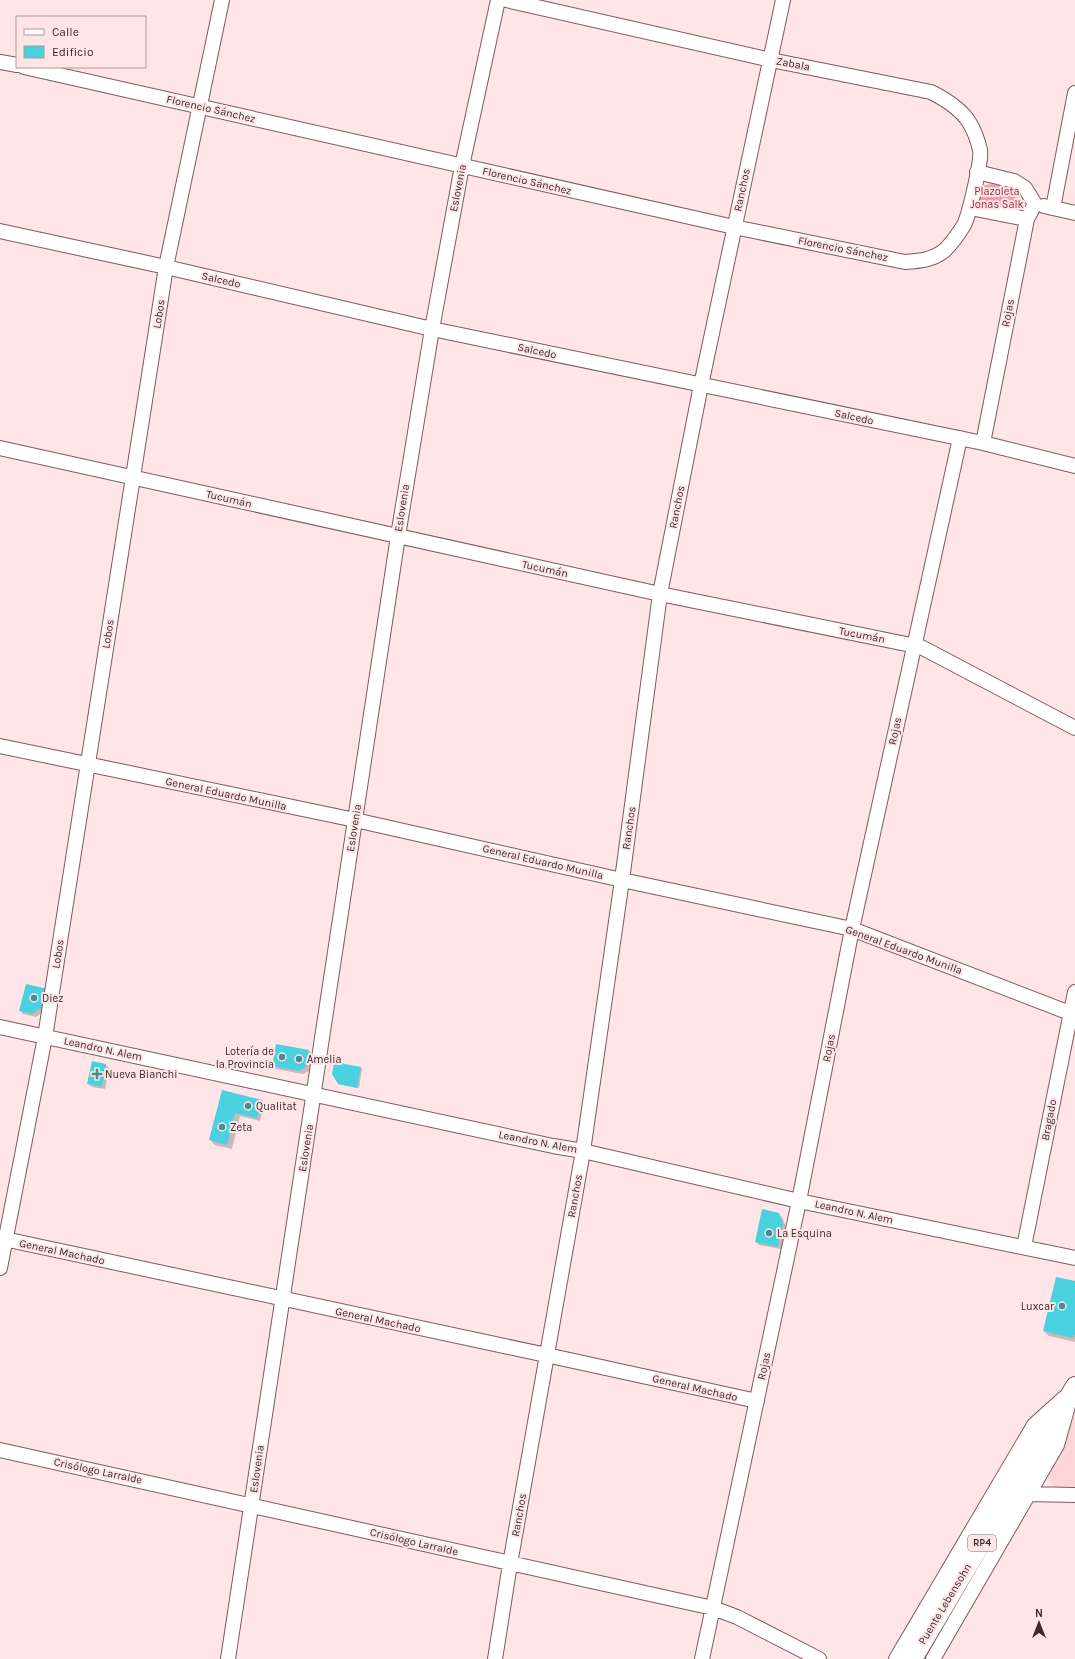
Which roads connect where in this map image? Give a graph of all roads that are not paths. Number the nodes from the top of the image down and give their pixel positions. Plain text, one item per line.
1 (222, 0) edge
2 (498, 0) edge
3 (506, 0) edge
4 (783, 0) edge
5 (771, 60) junction
6 (0, 62) edge
7 (16, 65) edge
8 (29, 68) edge
9 (1075, 93) edge
10 (200, 106) junction
11 (462, 166) junction
12 (977, 172) junction
13 (1035, 204) junction
14 (970, 208) junction
15 (1053, 208) junction
16 (1075, 213) edge
17 (1027, 219) junction
18 (734, 227) junction
19 (0, 231) edge
20 (166, 267) junction
21 (432, 329) junction
22 (701, 385) junction
23 (960, 438) junction
24 (983, 443) junction
25 (0, 448) edge
26 (1075, 466) edge
27 (133, 478) junction
28 (398, 536) junction
29 (660, 594) junction
30 (914, 645) junction
31 (1075, 728) edge
32 (0, 746) edge
33 (88, 765) junction
34 (355, 820) junction
35 (622, 880) junction
36 (852, 929) junction
37 (1075, 992) edge
38 (1073, 1014) edge
39 (0, 1027) edge
40 (46, 1037) junction
41 (314, 1094) junction
42 (583, 1151) junction
43 (799, 1201) junction
44 (3, 1239) edge
45 (1024, 1247) junction
46 (1075, 1258) edge
47 (0, 1268) edge
48 (281, 1300) junction
49 (547, 1355) junction
50 (1074, 1388) edge
51 (757, 1402) junction
52 (0, 1450) edge
53 (1028, 1494) junction
54 (1075, 1495) edge
55 (251, 1505) junction
56 (510, 1564) junction
57 (713, 1608) junction
58 (228, 1659) edge
59 (495, 1659) edge
60 (702, 1659) edge
61 (818, 1659) edge
62 (896, 1659) edge
63 (913, 1659) edge
64 (933, 1659) edge

1 - 10 street, Lobos
2 - 11 street, Eslovenia
3 - 5 street, Zabala
4 - 5 street, Ranchos
5 - 12 street, Zabala
5 - 18 street, Ranchos
6 - 7 street
8 - 10 street, Florencio Sánchez
9 - 15 street
10 - 11 street, Florencio Sánchez
10 - 20 street, Lobos
11 - 18 street, Florencio Sánchez
11 - 21 street, Eslovenia
12 - 13 street
12 - 14 street, Florencio Sánchez
13 - 15 street
13 - 17 street, Rojas
14 - 17 street
14 - 18 street, Florencio Sánchez
15 - 16 street
17 - 24 street, Rojas
18 - 22 street, Ranchos
19 - 20 street, Salcedo
20 - 21 street, Salcedo
20 - 27 street, Lobos
21 - 22 street, Salcedo
21 - 28 street, Eslovenia
22 - 23 street, Salcedo
22 - 29 street, Ranchos
23 - 24 street, Salcedo
23 - 30 street, Rojas
24 - 26 street, Salcedo
25 - 27 street, Tucumán
27 - 28 street, Tucumán
27 - 33 street, Lobos
28 - 29 street, Tucumán
28 - 34 street, Eslovenia
29 - 30 street, Tucumán
29 - 35 street, Ranchos
30 - 31 street, Tucumán
30 - 36 street, Rojas
32 - 33 street, General Eduardo Munilla
33 - 34 street, General Eduardo Munilla
33 - 40 street, Lobos
34 - 35 street, General Eduardo Munilla
34 - 41 street, Eslovenia
35 - 36 street, General Eduardo Munilla
35 - 42 street, Ranchos
36 - 38 street, General Eduardo Munilla
36 - 43 street, Rojas
37 - 38 street, Bragado
38 - 45 street, Bragado
39 - 40 street, Leandro N. Alem
40 - 41 street, Leandro N. Alem
40 - 44 street, Lobos
41 - 42 street, Leandro N. Alem
41 - 48 street, Eslovenia
42 - 43 street, Leandro N. Alem
42 - 49 street, Ranchos
43 - 45 street, Leandro N. Alem
43 - 51 street, Rojas
44 - 47 street, Lobos
44 - 48 street, General Machado
45 - 46 street, Leandro N. Alem
48 - 49 street, General Machado
48 - 55 street, Eslovenia
49 - 51 street, General Machado
49 - 56 street, Ranchos
50 - 53 street
50 - 62 street
50 - 63 main road, Puente Lebensohn / RP4
51 - 57 street, Rojas
52 - 55 street, Crisólogo Larralde
53 - 54 street
53 - 64 street
55 - 56 street, Crisólogo Larralde
55 - 58 street, Eslovenia
56 - 57 street, Crisólogo Larralde
56 - 59 street, Ranchos
57 - 60 street, Rojas
57 - 61 street, Crisólogo Larralde

